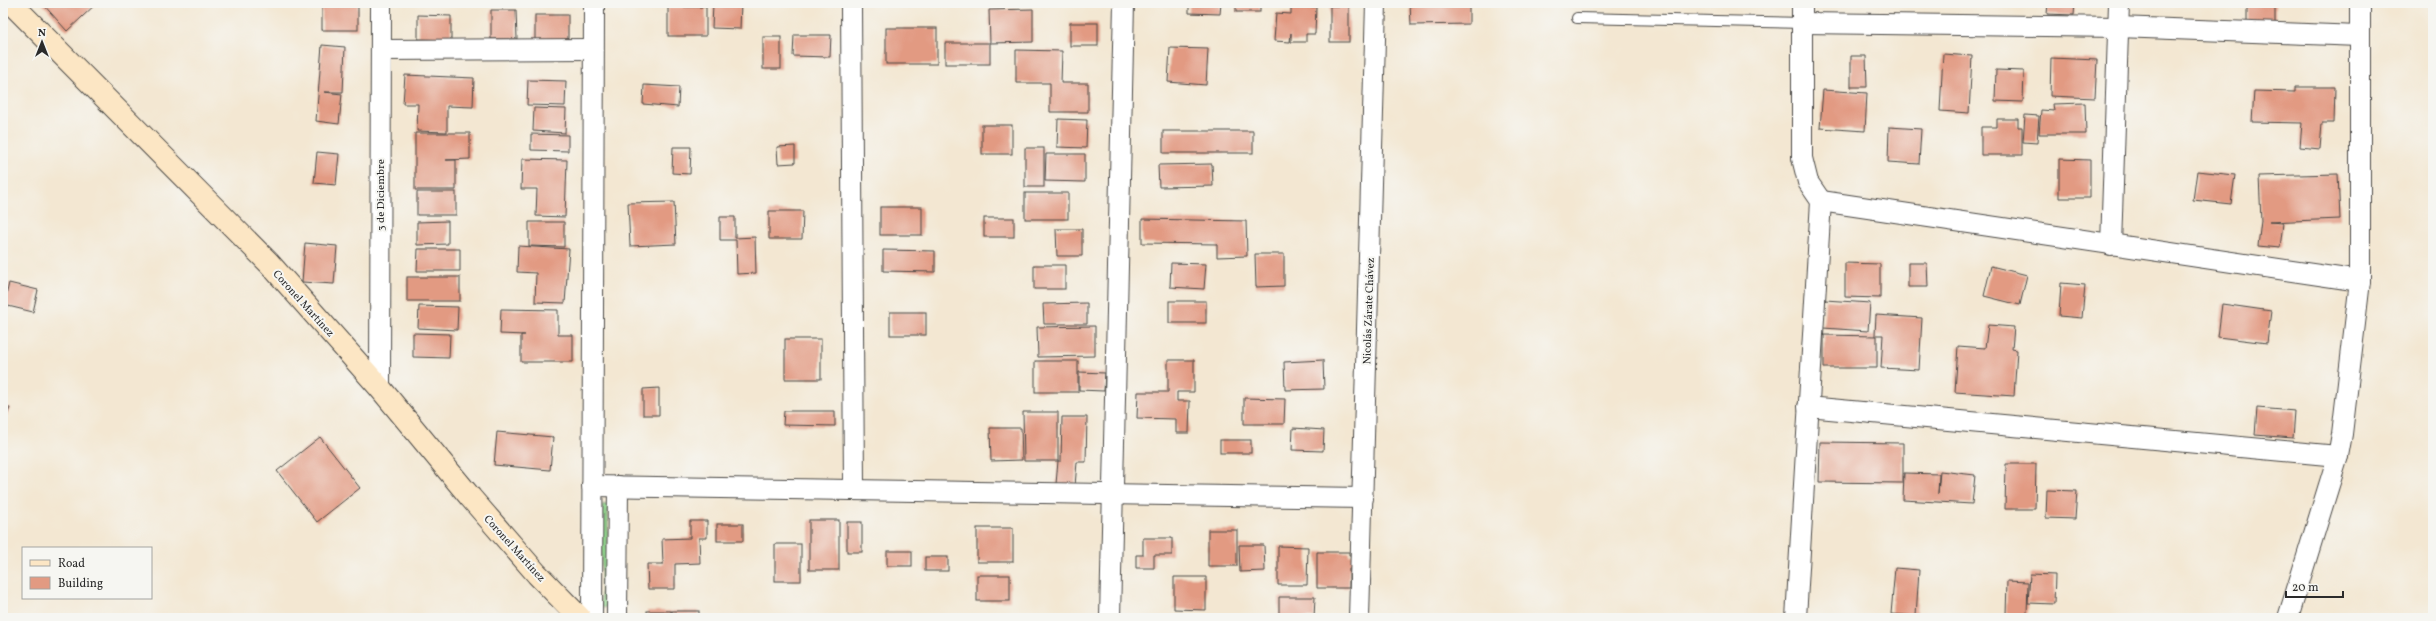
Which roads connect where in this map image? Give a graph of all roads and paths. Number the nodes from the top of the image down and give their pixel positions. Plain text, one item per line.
1 (11, 3) edge
2 (381, 3) edge
3 (594, 3) edge
4 (851, 3) edge
5 (1124, 3) edge
6 (1376, 3) edge
7 (1802, 3) edge
8 (2119, 3) edge
9 (2360, 3) edge
10 (1577, 18) dead end
11 (1802, 23) junction
12 (2118, 27) junction
13 (2359, 36) junction
14 (593, 49) junction
15 (380, 50) junction
16 (1820, 201) junction
17 (2111, 245) junction
18 (2360, 281) junction
19 (380, 388) junction
20 (1808, 407) junction
21 (2338, 456) junction
22 (592, 486) junction
23 (618, 486) junction
24 (854, 490) junction
25 (1114, 494) junction
26 (1363, 498) junction
27 (580, 618) edge
28 (592, 618) edge
29 (617, 618) edge
30 (1110, 618) edge
31 (1359, 618) edge
32 (1796, 618) edge
33 (2288, 618) edge

1 - 19 main road, Coronel Martínez
2 - 15 street, 3 de Diciembre
3 - 14 street
4 - 24 street
5 - 25 street
6 - 26 street, Nicolás Zárate Chávez
7 - 11 street
8 - 12 street
9 - 13 street
10 - 11 lane
11 - 12 street
11 - 16 street
12 - 13 street
12 - 17 street
13 - 18 street
14 - 15 street
14 - 22 street
15 - 19 street, 3 de Diciembre
16 - 17 street
16 - 20 street
17 - 18 street
18 - 21 street
19 - 27 main road, Coronel Martínez
20 - 21 street
20 - 32 street
21 - 33 street
22 - 23 street
22 - 28 street
23 - 24 street
23 - 29 street
24 - 25 street
25 - 26 street
25 - 30 street
26 - 31 street, Nicolás Zárate Chávez

